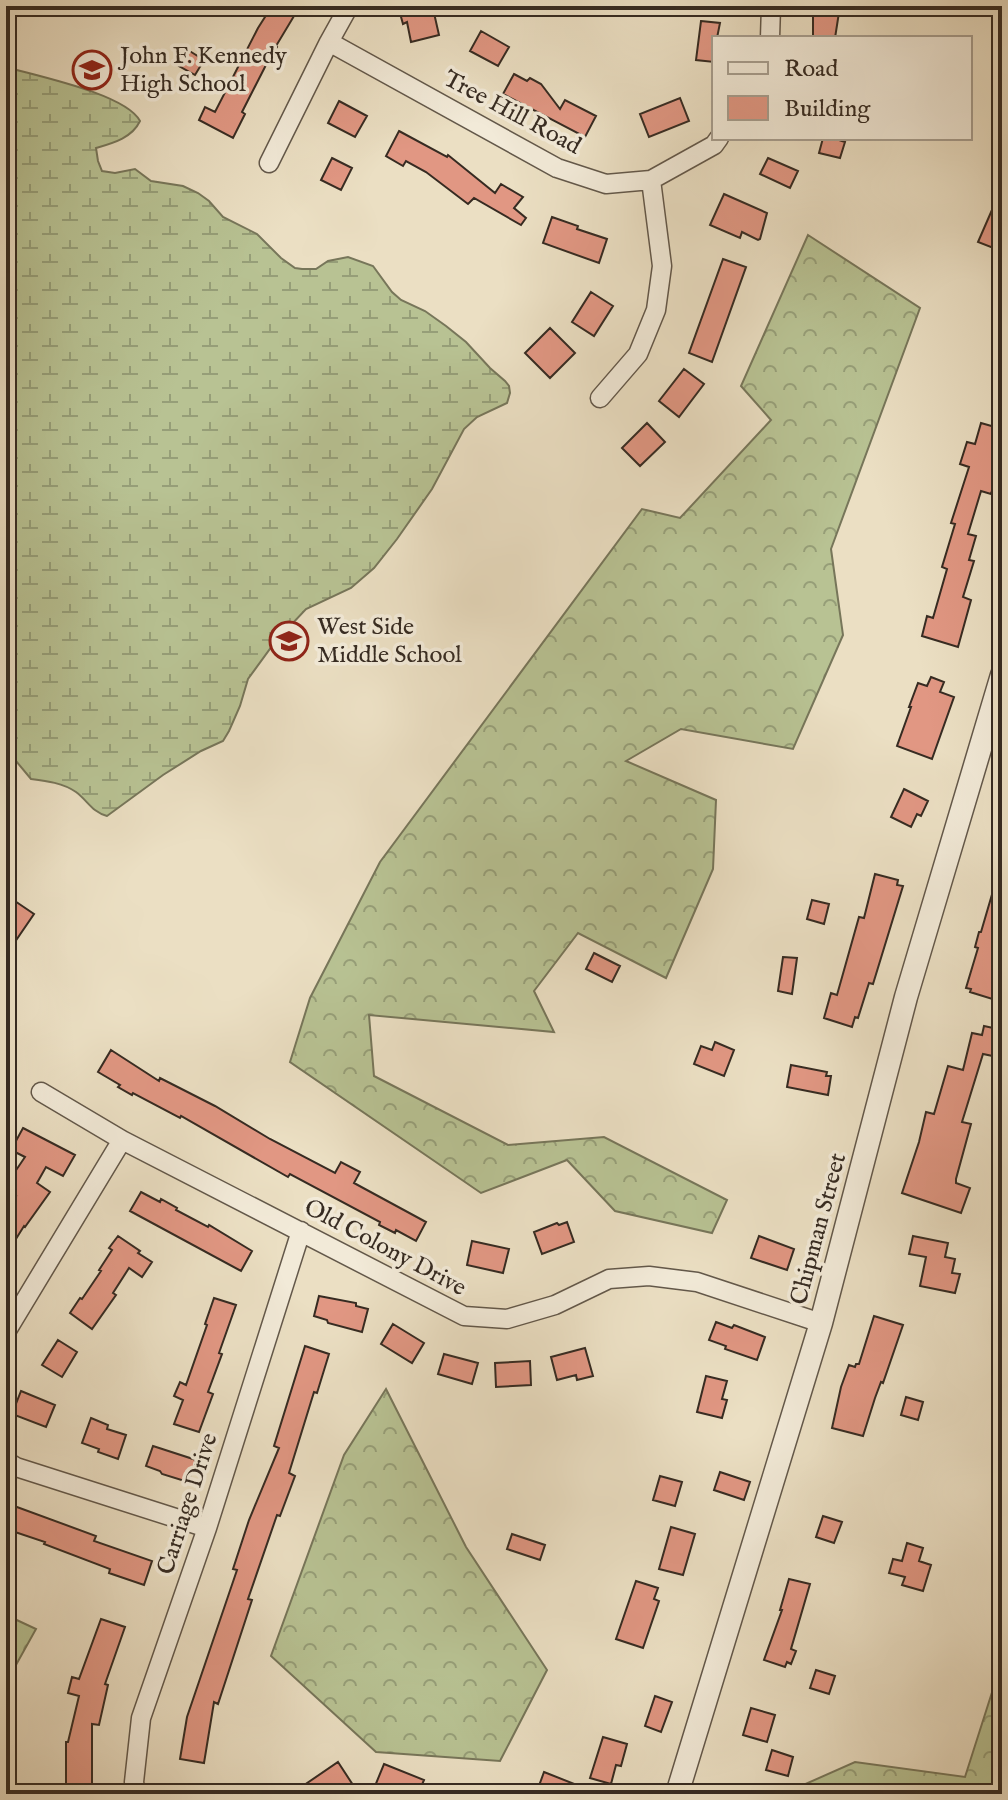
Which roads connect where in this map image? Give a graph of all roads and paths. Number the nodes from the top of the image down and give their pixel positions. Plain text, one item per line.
1 (349, 6) edge
2 (771, 6) edge
3 (770, 36) edge
4 (329, 42) junction
5 (718, 140) edge
6 (269, 163) dead end
7 (651, 180) junction
8 (600, 398) dead end
9 (1002, 675) edge
10 (41, 1092) dead end
11 (122, 1140) junction
12 (301, 1231) junction
13 (821, 1323) junction
14 (6, 1332) edge
15 (6, 1461) edge
16 (207, 1528) junction
17 (136, 1794) edge
18 (677, 1794) edge

1 - 4 street
2 - 3 street
4 - 6 street
4 - 7 street, Tree Hill Road
5 - 7 street, Tree Hill Road
7 - 8 street
9 - 13 street, Chipman Street
10 - 11 street, Old Colony Drive
11 - 12 street, Old Colony Drive
11 - 14 street
12 - 13 street, Old Colony Drive
12 - 16 street, Carriage Drive
13 - 18 street, Chipman Street
15 - 16 street
16 - 17 street, Carriage Drive

